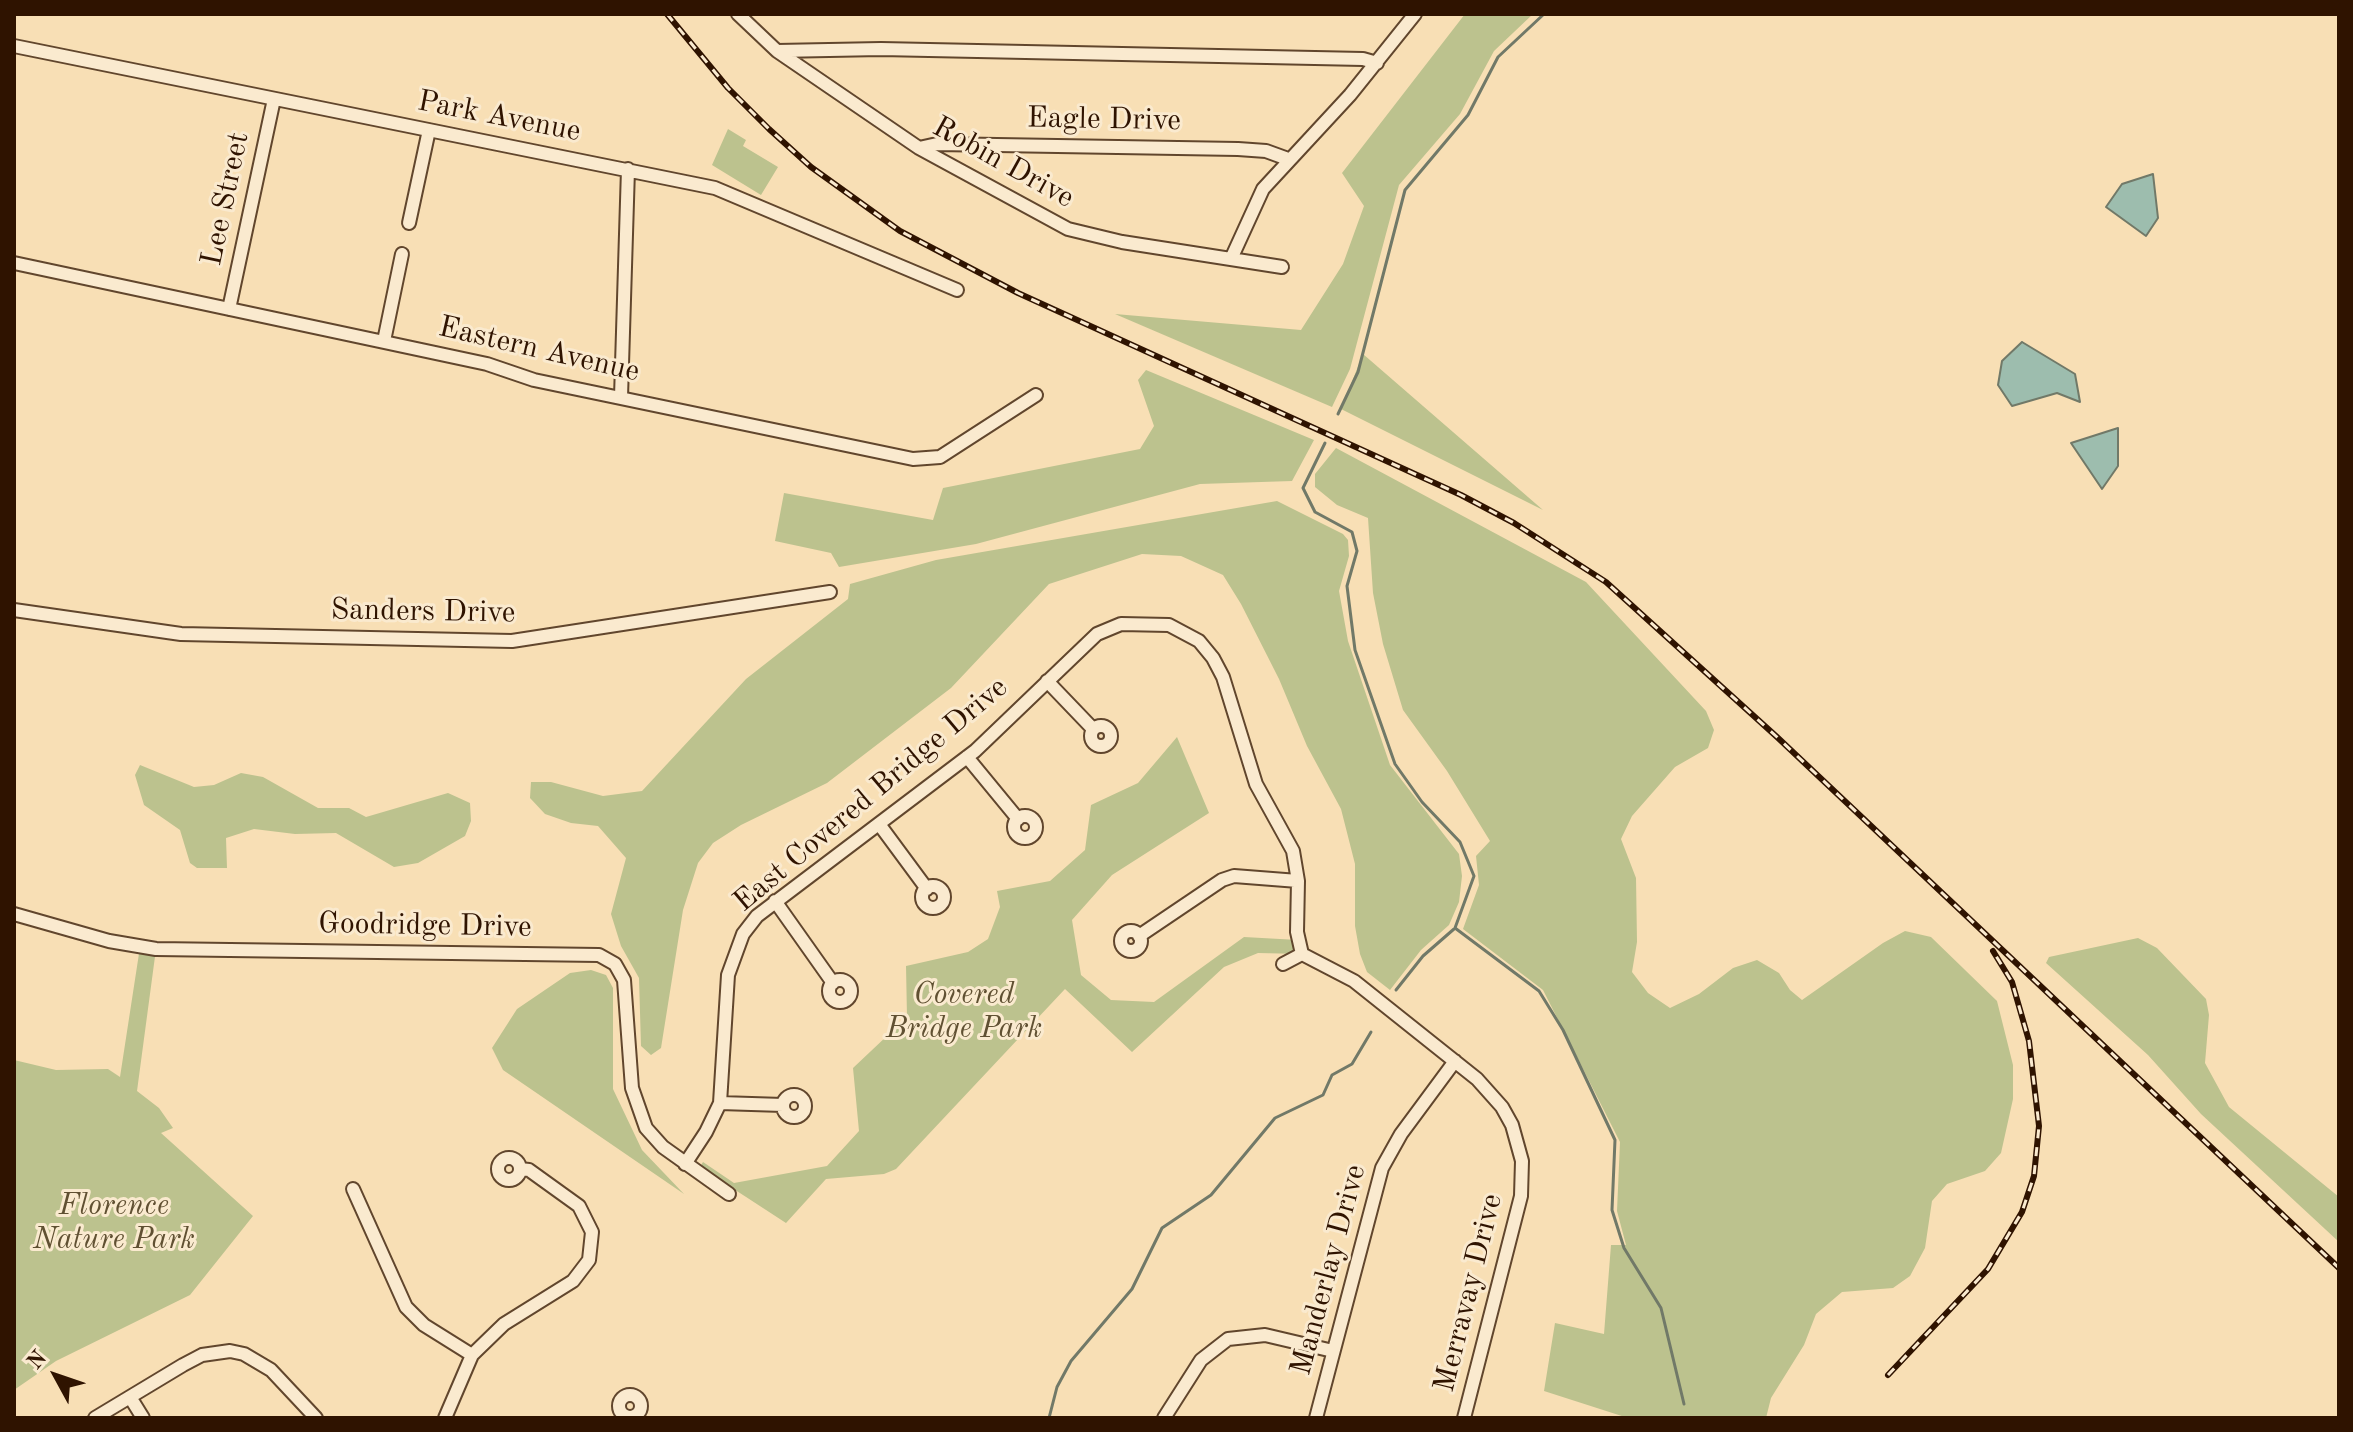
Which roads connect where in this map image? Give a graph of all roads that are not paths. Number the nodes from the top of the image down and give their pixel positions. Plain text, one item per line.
1 (738, 14) edge
2 (1415, 14) edge
3 (14, 46) edge
4 (777, 51) junction
5 (1377, 63) junction
6 (274, 99) junction
7 (429, 130) junction
8 (919, 148) junction
9 (1288, 159) junction
10 (628, 169) junction
11 (409, 223) dead end
12 (402, 254) dead end
13 (1231, 259) junction
14 (14, 263) edge
15 (1282, 267) dead end
16 (957, 290) dead end
17 (229, 309) junction
18 (384, 341) junction
19 (1036, 395) dead end
20 (621, 397) junction
21 (830, 592) dead end
22 (14, 610) edge
23 (1047, 681) junction
24 (1093, 729) dead end
25 (967, 757) junction
26 (1018, 819) dead end
27 (879, 824) junction
28 (1298, 881) junction
29 (927, 889) dead end
30 (775, 901) junction
31 (14, 914) edge
32 (1139, 936) dead end
33 (1302, 954) junction
34 (1283, 964) dead end
35 (833, 983) dead end
36 (1455, 1061) junction
37 (720, 1103) junction
38 (783, 1105) dead end
39 (685, 1164) junction
40 (520, 1169) dead end
41 (353, 1189) dead end
42 (729, 1194) dead end
43 (1333, 1351) junction
44 (472, 1355) junction
45 (130, 1397) junction
46 (95, 1418) edge
47 (143, 1418) edge
48 (316, 1418) edge
49 (445, 1418) edge
50 (1164, 1418) edge
51 (1316, 1418) edge
52 (1464, 1418) edge

1 - 4 street, Robin Drive
2 - 5 street
3 - 6 street, Park Avenue
4 - 5 street
4 - 8 street, Robin Drive
5 - 9 street
6 - 7 street, Park Avenue
6 - 17 street, Lee Street
7 - 10 street, Park Avenue
7 - 11 street
8 - 9 street, Eagle Drive
8 - 13 street, Robin Drive
9 - 13 street
10 - 16 street, Park Avenue
10 - 20 street
12 - 18 street
13 - 15 street, Robin Drive
14 - 17 street, Eastern Avenue
17 - 18 street, Eastern Avenue
18 - 20 street, Eastern Avenue
19 - 20 street, Eastern Avenue
21 - 22 street, Sanders Drive
23 - 24 street
23 - 25 street, East Covered Bridge Drive
23 - 28 street, East Covered Bridge Drive
25 - 26 street
25 - 27 street, East Covered Bridge Drive
27 - 29 street
27 - 30 street, East Covered Bridge Drive
28 - 32 street
28 - 33 street, East Covered Bridge Drive
30 - 35 street
30 - 37 street, East Covered Bridge Drive
31 - 39 street, Goodridge Drive
33 - 34 street
33 - 36 street
36 - 43 street, Manderlay Drive
36 - 52 street, Merravay Drive
37 - 38 street
37 - 39 street, East Covered Bridge Drive
39 - 42 street, Goodridge Drive
40 - 44 street
41 - 44 street
43 - 50 street
43 - 51 street, Manderlay Drive
44 - 49 street
45 - 46 street
45 - 47 street
45 - 48 street

